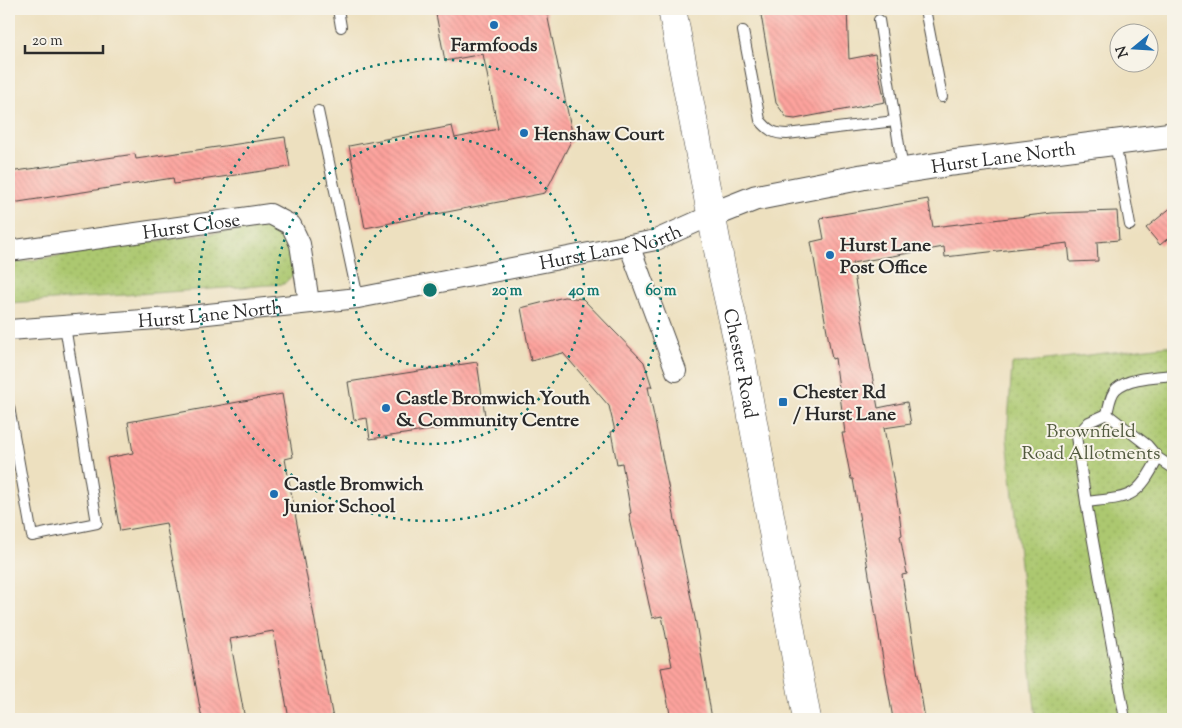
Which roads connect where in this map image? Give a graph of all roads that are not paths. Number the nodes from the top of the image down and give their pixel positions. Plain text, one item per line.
1 (338, 9) edge
2 (672, 9) edge
3 (925, 9) edge
4 (879, 20) dead end
5 (341, 28) dead end
6 (743, 32) dead end
7 (942, 97) dead end
8 (318, 111) dead end
9 (895, 121) junction
10 (1173, 135) edge
11 (1115, 142) junction
12 (903, 170) junction
13 (712, 215) junction
14 (1130, 225) dead end
15 (629, 245) junction
16 (9, 251) edge
17 (358, 298) junction
18 (309, 302) junction
19 (66, 326) junction
20 (9, 330) edge
21 (676, 372) dead end
22 (1173, 375) edge
23 (9, 407) edge
24 (1107, 414) junction
25 (1158, 458) junction
26 (1173, 468) edge
27 (1086, 502) junction
28 (806, 719) edge
29 (1126, 719) edge

1 - 5 lane
2 - 13 main road, Chester Road
3 - 7 lane
4 - 9 lane
6 - 9 lane
8 - 17 lane
9 - 12 lane
10 - 11 street, Hurst Lane North
11 - 12 street, Hurst Lane North
11 - 14 lane
12 - 13 street, Hurst Lane North
13 - 15 street, Hurst Lane North
13 - 28 main road, Chester Road
15 - 17 street, Hurst Lane North
15 - 21 street
16 - 18 street, Hurst Close
17 - 18 street, Hurst Lane North
18 - 19 street, Hurst Lane North
19 - 20 street, Hurst Lane North
19 - 23 lane
22 - 24 lane
24 - 25 lane
24 - 27 lane
25 - 26 lane
25 - 27 lane
27 - 29 lane

